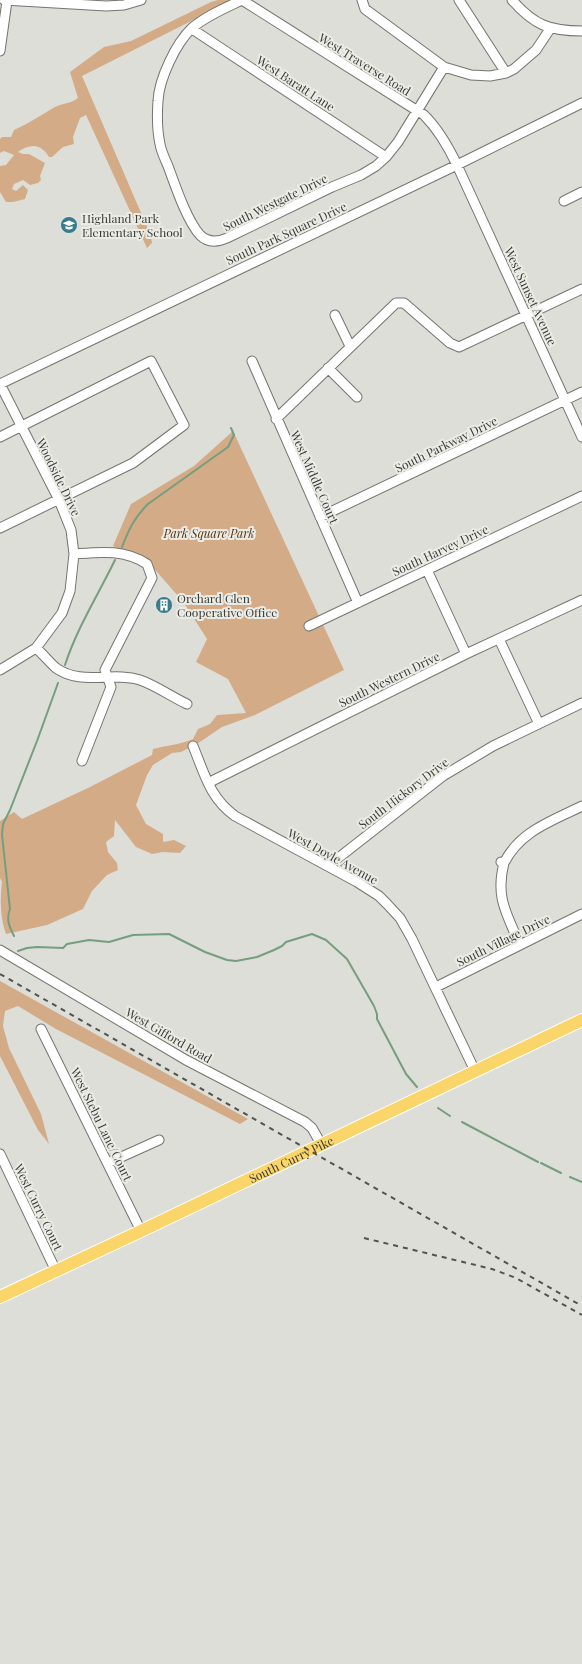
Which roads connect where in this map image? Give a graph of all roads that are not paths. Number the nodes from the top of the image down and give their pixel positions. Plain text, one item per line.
1 (6, 0) edge
2 (141, 0) edge
3 (242, 0) edge
4 (362, 0) edge
5 (459, 0) edge
6 (512, 0) edge
7 (550, 28) junction
8 (192, 29) junction
9 (582, 31) edge
10 (0, 52) edge
11 (444, 67) junction
12 (506, 73) junction
13 (582, 103) edge
14 (417, 111) junction
15 (386, 157) junction
16 (457, 165) junction
17 (582, 192) edge
18 (564, 201) dead end
19 (582, 289) edge
20 (335, 315) dead end
21 (527, 315) junction
22 (350, 346) junction
23 (252, 361) dead end
24 (328, 368) junction
25 (0, 384) edge
26 (582, 392) edge
27 (357, 397) dead end
28 (565, 400) junction
29 (276, 419) junction
30 (21, 426) junction
31 (0, 437) edge
32 (582, 437) edge
33 (582, 496) edge
34 (59, 500) junction
35 (320, 517) junction
36 (0, 528) edge
37 (74, 554) junction
38 (427, 570) junction
39 (582, 600) edge
40 (358, 603) junction
41 (309, 626) dead end
42 (499, 639) junction
43 (36, 648) junction
44 (466, 654) junction
45 (0, 670) edge
46 (108, 676) junction
47 (582, 703) edge
48 (187, 704) dead end
49 (539, 724) junction
50 (194, 746) dead end
51 (82, 761) dead end
52 (208, 782) junction
53 (582, 806) edge
54 (328, 866) junction
55 (582, 914) edge
56 (520, 945) junction
57 (0, 950) edge
58 (436, 987) junction
59 (582, 1020) edge
60 (41, 1028) dead end
61 (475, 1071) junction
62 (159, 1140) dead end
63 (321, 1144) junction
64 (0, 1154) edge
65 (108, 1163) junction
66 (141, 1231) junction
67 (56, 1271) junction
68 (0, 1297) edge

1 - 2 street
1 - 10 street
3 - 8 street, South Westgate Drive
3 - 14 street, West Traverse Road
4 - 11 street
5 - 12 street
6 - 7 street
7 - 9 street
7 - 12 street
8 - 15 street, West Baratt Lane
8 - 15 street, South Westgate Drive
11 - 12 street
11 - 14 street, South Westgate Drive
13 - 16 street, South Park Square Drive
14 - 15 street, South Westgate Drive
14 - 16 street, West Traverse Road
16 - 21 street, West Sunset Avenue
16 - 25 street, South Park Square Drive
17 - 18 street
19 - 21 street
20 - 22 street
21 - 22 street
21 - 28 street, West Sunset Avenue
22 - 24 street
23 - 29 street, West Middle Court
24 - 27 street
24 - 29 street
25 - 30 street, Woodside Drive
26 - 28 street, South Parkway Drive
28 - 32 street, West Sunset Avenue
28 - 35 street, South Parkway Drive
29 - 35 street, West Middle Court
30 - 31 street
30 - 34 street, Woodside Drive
30 - 34 street
33 - 38 street, South Harvey Drive
34 - 36 street
34 - 37 street, Woodside Drive
35 - 40 street, West Middle Court
37 - 43 street, Woodside Drive
37 - 46 street
38 - 40 street, South Harvey Drive
38 - 44 street
39 - 42 street, South Western Drive
40 - 41 street, South Harvey Drive
42 - 44 street, South Western Drive
42 - 49 street
43 - 45 street
43 - 46 street
44 - 52 street, South Western Drive
46 - 48 street
46 - 51 street
47 - 49 street, South Hickory Drive
49 - 54 street, South Hickory Drive
50 - 52 street, West Doyle Avenue
52 - 54 street, West Doyle Avenue
53 - 56 street
54 - 58 street, West Doyle Avenue
55 - 56 street, South Village Drive
56 - 58 street, South Village Drive
57 - 63 street, West Gifford Road
58 - 61 street, West Doyle Avenue
59 - 61 main road, South Curry Pike
60 - 65 street, West Stebu Lane/Court
61 - 63 main road, South Curry Pike
62 - 65 street
63 - 66 main road, South Curry Pike
64 - 67 street, West Curry Court
65 - 66 street, West Stebu Lane/Court
66 - 67 main road, South Curry Pike
67 - 68 main road, South Curry Pike

